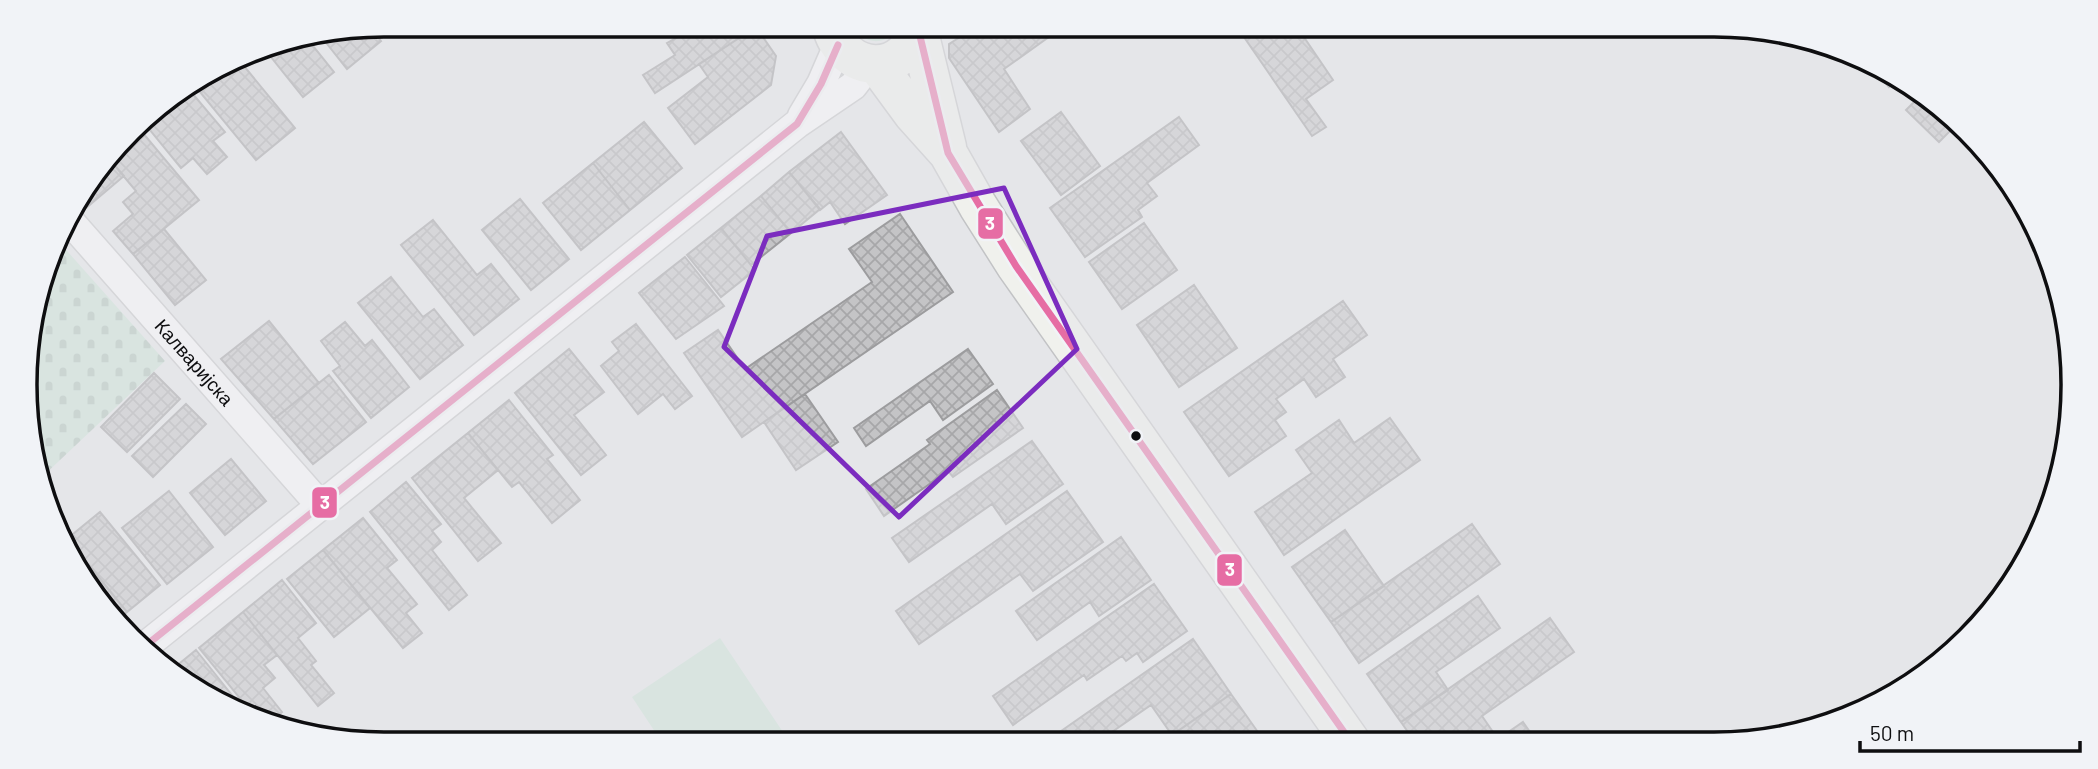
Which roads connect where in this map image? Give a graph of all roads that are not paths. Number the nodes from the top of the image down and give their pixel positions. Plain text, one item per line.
1 (915, 37) edge
2 (921, 37) edge
3 (846, 41) edge
4 (797, 124) junction
5 (948, 153) junction
6 (75, 227) edge
7 (320, 505) junction
8 (151, 642) edge
9 (1344, 732) edge

1 - 3 main road
2 - 5 main road
3 - 4 street
3 - 4 street
3 - 5 main road
4 - 7 street
5 - 9 main road
6 - 7 street, Калваријска
7 - 8 street

